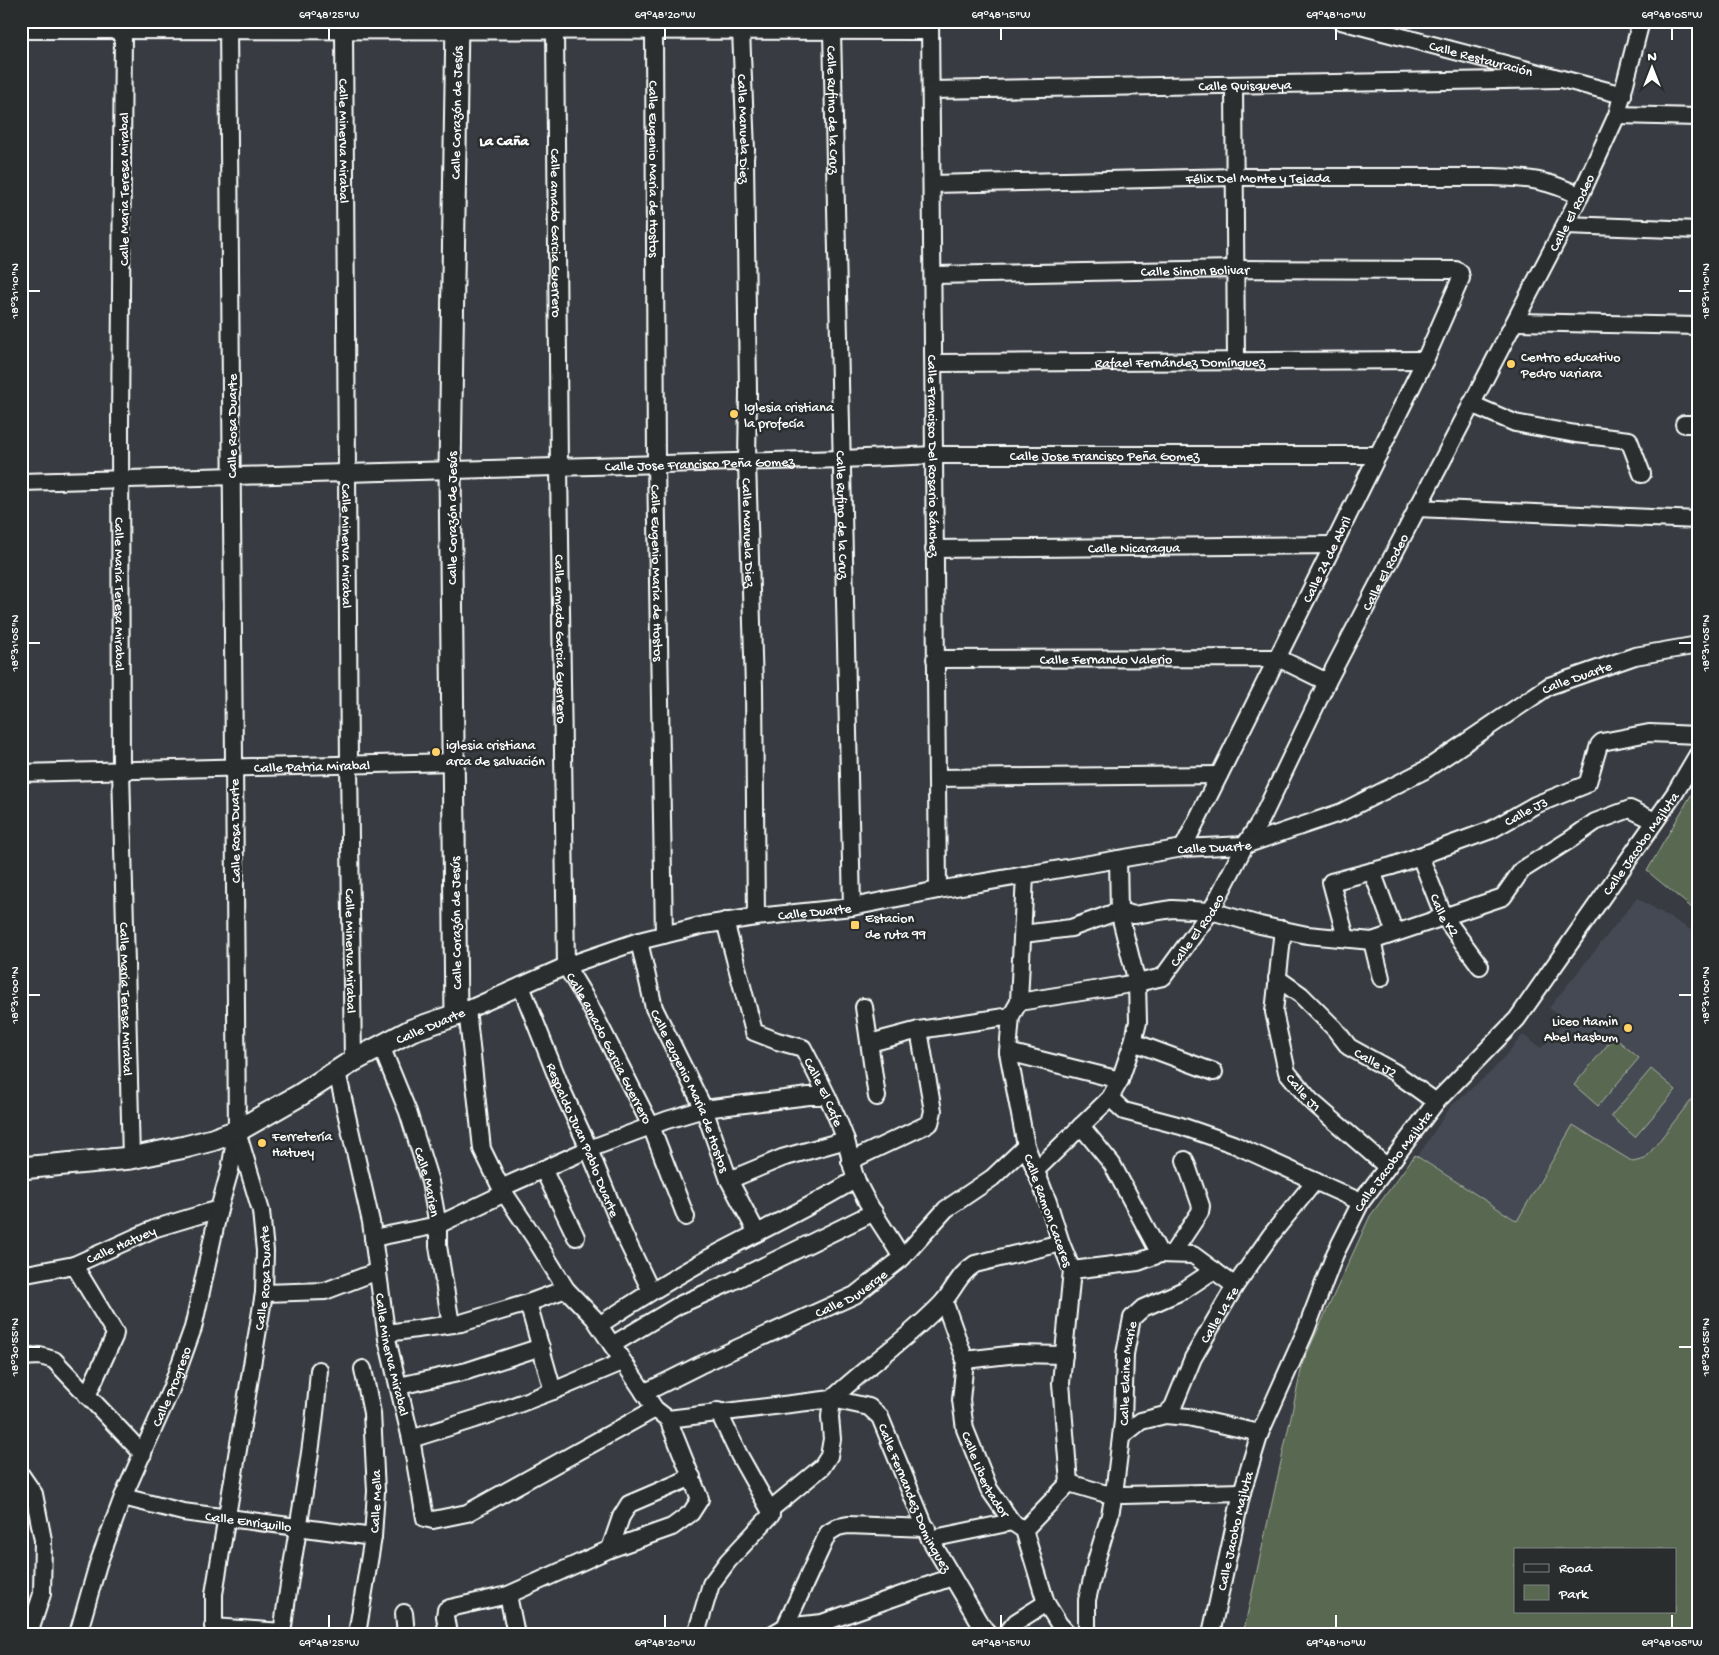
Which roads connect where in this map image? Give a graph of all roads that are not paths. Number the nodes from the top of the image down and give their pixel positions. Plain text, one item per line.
1 (1340, 21) edge
2 (1641, 21) edge
3 (228, 26) edge
4 (457, 26) edge
5 (930, 26) edge
6 (21, 30) edge
7 (123, 30) junction
8 (344, 30) junction
9 (555, 31) junction
10 (654, 31) junction
11 (741, 31) junction
12 (832, 31) junction
13 (1560, 79) junction
14 (1234, 86) junction
15 (931, 90) junction
16 (1623, 95) junction
17 (1617, 115) junction
18 (1698, 117) edge
19 (1235, 177) junction
20 (932, 184) junction
21 (1580, 196) junction
22 (1566, 225) junction
23 (1698, 230) edge
24 (1235, 269) junction
25 (1456, 270) joint
26 (934, 275) junction
27 (1515, 322) junction
28 (1698, 326) edge
29 (1236, 360) junction
30 (1425, 360) junction
31 (934, 363) junction
32 (1471, 404) junction
33 (935, 455) junction
34 (1378, 455) junction
35 (842, 459) junction
36 (747, 462) junction
37 (656, 464) junction
38 (559, 467) junction
39 (450, 470) junction
40 (347, 473) junction
41 (1642, 474) dead end
42 (232, 476) junction
43 (121, 479) junction
44 (21, 482) edge
45 (1416, 508) junction
46 (1698, 520) edge
47 (1333, 545) junction
48 (934, 549) junction
49 (1698, 645) edge
50 (1278, 658) junction
51 (936, 659) junction
52 (1327, 682) junction
53 (1698, 735) edge
54 (1698, 754) edge
55 (452, 762) junction
56 (349, 765) junction
57 (233, 768) junction
58 (121, 770) junction
59 (21, 773) edge
60 (1220, 775) junction
61 (937, 778) junction
62 (1655, 821) junction
63 (1245, 845) junction
64 (1183, 848) junction
65 (1420, 856) junction
66 (1118, 859) junction
67 (1372, 871) junction
68 (1025, 875) junction
69 (938, 890) junction
70 (852, 907) junction
71 (1119, 911) junction
72 (1211, 911) junction
73 (756, 916) junction
74 (1444, 916) junction
75 (725, 921) junction
76 (1282, 929) junction
77 (1395, 933) junction
78 (1023, 934) junction
79 (664, 935) junction
80 (1346, 938) junction
81 (639, 941) junction
82 (1372, 941) junction
83 (566, 966) junction
84 (1480, 966) dead end
85 (1277, 978) junction
86 (1381, 978) dead end
87 (1137, 983) junction
88 (521, 986) junction
89 (1019, 1002) junction
90 (864, 1007) dead end
91 (462, 1012) junction
92 (1011, 1016) junction
93 (920, 1030) junction
94 (1133, 1042) junction
95 (870, 1043) junction
96 (381, 1046) junction
97 (1008, 1052) junction
98 (345, 1066) junction
99 (1214, 1072) dead end
100 (1120, 1080) junction
101 (827, 1096) junction
102 (877, 1097) dead end
103 (1110, 1098) junction
104 (1436, 1102) junction
105 (704, 1108) junction
106 (652, 1126) junction
107 (1081, 1126) junction
108 (237, 1131) junction
109 (846, 1140) junction
110 (1026, 1146) junction
111 (589, 1149) junction
112 (131, 1158) junction
113 (1185, 1160) dead end
114 (850, 1161) junction
115 (1386, 1166) junction
116 (21, 1168) edge
117 (543, 1169) junction
118 (1035, 1171) junction
119 (856, 1179) junction
120 (728, 1180) junction
121 (1315, 1181) junction
122 (503, 1190) junction
123 (1361, 1202) junction
124 (219, 1209) junction
125 (874, 1212) junction
126 (686, 1217) dead end
127 (438, 1225) junction
128 (757, 1234) junction
129 (576, 1236) dead end
130 (373, 1238) junction
131 (1061, 1243) junction
132 (1166, 1254) junction
133 (902, 1258) junction
134 (74, 1265) junction
135 (1072, 1270) junction
136 (1214, 1270) junction
137 (378, 1271) junction
138 (21, 1275) edge
139 (1235, 1286) junction
140 (566, 1290) junction
141 (651, 1292) junction
142 (264, 1293) junction
143 (944, 1301) junction
144 (528, 1303) junction
145 (451, 1324) junction
146 (599, 1325) junction
147 (386, 1333) junction
148 (612, 1345) junction
149 (540, 1347) junction
150 (1064, 1355) junction
151 (21, 1357) edge
152 (965, 1360) junction
153 (622, 1362) junction
154 (363, 1369) dead end
155 (319, 1370) dead end
156 (399, 1386) junction
157 (553, 1391) junction
158 (644, 1393) junction
159 (87, 1396) junction
160 (832, 1399) junction
161 (718, 1411) junction
162 (661, 1414) junction
163 (1165, 1415) junction
164 (1260, 1433) junction
165 (1121, 1437) junction
166 (411, 1439) junction
167 (143, 1454) junction
168 (21, 1475) edge
169 (692, 1477) junction
170 (1069, 1483) junction
171 (1242, 1492) junction
172 (1114, 1494) junction
173 (123, 1498) junction
174 (771, 1509) junction
175 (425, 1518) joint
176 (228, 1519) junction
177 (1018, 1526) junction
178 (300, 1527) junction
179 (928, 1533) junction
180 (373, 1537) junction
181 (610, 1549) junction
182 (952, 1577) junction
183 (508, 1595) junction
184 (1046, 1603) junction
185 (404, 1613) dead end
186 (822, 1623) junction
187 (214, 1630) edge
188 (784, 1632) edge
189 (282, 1633) edge
190 (29, 1634) edge
191 (78, 1634) edge
192 (357, 1634) edge
193 (406, 1634) edge
194 (448, 1634) edge
195 (516, 1634) edge
196 (696, 1634) edge
197 (835, 1634) edge
198 (990, 1634) edge
199 (1006, 1634) edge
200 (1068, 1634) edge
201 (1087, 1634) edge
202 (1211, 1634) edge

1 - 13 street, Calle Restauración
2 - 16 street, Calle El Rodeo
3 - 7 street
3 - 8 street
3 - 42 street, Calle Rosa Duarte
4 - 8 street
4 - 9 street
4 - 39 street, Calle Corazón de Jesús
5 - 12 street
5 - 15 street, Calle Francisco Del Rosario Sánchez
6 - 7 street
7 - 43 street, Calle Maria Teresa Mirabal
8 - 40 street, Calle Minerva Mirabal
9 - 10 street
9 - 38 street, Calle amado Garcia Guerrero
10 - 11 street
10 - 37 street, Calle Eugenio Maria de Hostos
11 - 12 street
11 - 36 street, Calle Manuela Diez
12 - 35 street, Calle Rufino de la Cruz
13 - 14 street, Calle Quisqueya
13 - 16 street, Calle Restauración
14 - 15 street, Calle Quisqueya
14 - 19 street
15 - 20 street, Calle Francisco Del Rosario Sánchez
16 - 17 street, Calle El Rodeo
17 - 18 street
17 - 21 street, Calle El Rodeo
19 - 20 street, Félix Del Monte y Tejada
19 - 21 street, Félix Del Monte y Tejada
19 - 24 street
20 - 26 street, Calle Francisco Del Rosario Sánchez
21 - 22 street, Calle El Rodeo
22 - 23 street
22 - 27 street, Calle El Rodeo
24 - 25 street, Calle Simon Bolivar
24 - 26 street, Calle Simon Bolivar
24 - 29 street
25 - 30 street, Calle 24 de Abril
26 - 31 street, Calle Francisco Del Rosario Sánchez
27 - 28 street
27 - 32 street, Calle El Rodeo
29 - 30 street, Rafael Fernández Domínguez
29 - 31 street, Rafael Fernández Domínguez
30 - 34 street, Calle 24 de Abril
31 - 33 street, Calle Francisco Del Rosario Sánchez
32 - 41 street
32 - 45 street, Calle El Rodeo
33 - 34 street, Calle Jose Francisco Peña Gomez
33 - 35 street, Calle Jose Francisco Peña Gomez
33 - 48 street, Calle Francisco Del Rosario Sánchez
34 - 47 street, Calle 24 de Abril
35 - 36 street, Calle Jose Francisco Peña Gomez
35 - 70 street, Calle Rufino de la Cruz
36 - 37 street, Calle Jose Francisco Peña Gomez
36 - 73 street, Calle Manuela Diez
37 - 38 street, Calle Jose Francisco Peña Gomez
37 - 79 street, Calle Eugenio Maria de Hostos
38 - 39 street, Calle Jose Francisco Peña Gomez
38 - 83 street, Calle amado Garcia Guerrero
39 - 40 street, Calle Jose Francisco Peña Gomez
39 - 55 street, Calle Corazón de Jesús
40 - 42 street, Calle Jose Francisco Peña Gomez
40 - 56 street, Calle Minerva Mirabal
42 - 43 street, Calle Jose Francisco Peña Gomez
42 - 57 street, Calle Rosa Duarte
43 - 44 street, Calle Jose Francisco Peña Gomez
43 - 58 street, Calle Maria Teresa Mirabal
45 - 46 street
45 - 52 street, Calle El Rodeo
47 - 48 street, Calle Nicaragua
47 - 50 street, Calle 24 de Abril
48 - 51 street, Calle Francisco Del Rosario Sánchez
49 - 63 street, Calle Duarte
50 - 51 street, Calle Fernando Valerio
50 - 52 street
50 - 60 street, Calle 24 de Abril
51 - 61 street, Calle Francisco Del Rosario Sánchez
52 - 63 street, Calle El Rodeo
53 - 65 street, Calle J3
54 - 62 street, Calle Jacobo Majluta
55 - 56 street, Calle Patria Mirabal
55 - 91 street, Calle Corazón de Jesús
56 - 57 street, Calle Patria Mirabal
56 - 98 street, Calle Minerva Mirabal
57 - 58 street, Calle Patria Mirabal
57 - 108 street, Calle Rosa Duarte
58 - 59 street, Calle Patria Mirabal
58 - 112 street, Calle Maria Teresa Mirabal
60 - 61 street
60 - 64 street, Calle 24 de Abril
61 - 69 street, Calle Francisco Del Rosario Sánchez
62 - 74 street
62 - 104 street, Calle Jacobo Majluta
63 - 64 street, Calle Duarte
63 - 72 street, Calle El Rodeo
64 - 66 street, Calle Duarte
65 - 67 street, Calle J3
65 - 74 street, Calle K2
66 - 68 street, Calle Duarte
66 - 71 street
67 - 77 street
67 - 80 street, Calle J3
68 - 69 street, Calle Duarte
68 - 78 street, Calle Ramon Caceres
69 - 70 street, Calle Duarte
70 - 73 street, Calle Duarte
71 - 72 street
71 - 78 street
71 - 87 street
72 - 76 street
72 - 87 street, Calle El Rodeo
73 - 75 street, Calle Duarte
74 - 77 street
74 - 84 street, Calle K2
75 - 79 street, Calle Duarte
75 - 101 street, Calle El Cafe
76 - 80 street
76 - 85 street, Calle J1
77 - 82 street
78 - 89 street, Calle Ramon Caceres
79 - 81 street, Calle Duarte
80 - 82 street
81 - 83 street, Calle Duarte
81 - 105 street, Calle Eugenio Maria de Hostos
82 - 86 street
83 - 88 street, Calle Duarte
83 - 106 street, Calle amado Garcia Guerrero
85 - 104 street, Calle J2
85 - 115 street, Calle J1
87 - 89 street, Calle El Rodeo
87 - 94 street
88 - 91 street, Calle Duarte
88 - 111 street, Respaldo Juan Pablo Duarte
89 - 92 street, Calle Ramon Caceres
90 - 95 street
91 - 96 street, Calle Duarte
91 - 122 street
92 - 93 street
92 - 97 street, Calle Ramon Caceres
93 - 95 street
93 - 114 street
94 - 99 street
94 - 100 street
95 - 102 street
96 - 98 street, Calle Duarte
96 - 127 street, Calle Marien
97 - 100 street
97 - 110 street, Calle Ramon Caceres
98 - 108 street, Calle Duarte
98 - 130 street, Calle Minerva Mirabal
100 - 103 street
101 - 105 street
101 - 109 street, Calle El Cafe
103 - 107 street
103 - 121 street
104 - 115 street, Calle Jacobo Majluta
105 - 106 street
105 - 120 street, Calle Eugenio Maria de Hostos
106 - 111 street
106 - 126 street, Calle amado Garcia Guerrero
107 - 118 street
107 - 132 street
108 - 112 street, Calle Duarte
108 - 124 street, Calle Progreso
108 - 142 street, Calle Rosa Duarte
109 - 114 street, Calle El Cafe
109 - 120 street
110 - 118 street, Calle Ramon Caceres
110 - 133 street, Calle Duverge
111 - 117 street
111 - 141 street, Respaldo Juan Pablo Duarte
112 - 116 street, Calle Duarte
113 - 132 street
114 - 119 street, Calle El Cafe
115 - 123 street, Calle Jacobo Majluta
117 - 122 street
117 - 129 street
118 - 131 street, Calle Ramon Caceres
119 - 125 street, Calle El Cafe
119 - 128 street
120 - 128 street, Calle Eugenio Maria de Hostos
121 - 123 street
121 - 139 street, Calle La Fe
122 - 127 street
122 - 140 street
123 - 164 street, Calle Jacobo Majluta
124 - 134 street, Calle Hatuey
124 - 167 street, Calle Progreso
125 - 133 street, Calle El Cafe
125 - 148 street
127 - 130 street
127 - 145 street, Calle Marien
128 - 141 street
130 - 137 street, Calle Minerva Mirabal
131 - 135 street, Calle Ramon Caceres
131 - 143 street
132 - 135 street
132 - 136 street
133 - 158 street, Calle Duverge
134 - 138 street, Calle Hatuey
134 - 159 street
135 - 150 street, Calle Ramon Caceres
136 - 139 street
136 - 165 street, Calle Elaine Marie
137 - 142 street
137 - 147 street, Calle Minerva Mirabal
139 - 163 street, Calle La Fe
140 - 144 street
140 - 146 street
141 - 146 street
142 - 176 street, Calle Rosa Duarte
143 - 152 street, Calle Libertador
143 - 160 street
144 - 145 street
144 - 149 street
145 - 147 street
146 - 148 street
147 - 156 street, Calle Minerva Mirabal
148 - 153 street
149 - 156 street
149 - 157 street
150 - 152 street
150 - 170 street, Calle Ramon Caceres
151 - 159 street
152 - 177 street, Calle Libertador
153 - 157 street
153 - 158 street
154 - 180 street, Calle Mella
155 - 178 street
156 - 166 street, Calle Minerva Mirabal
157 - 166 street
158 - 162 street
159 - 167 street
160 - 161 street, Calle Fernandez Dominguez
160 - 174 street
160 - 179 street, Calle Fernandez Dominguez
161 - 162 street, Calle Fernandez Dominguez
161 - 174 street
162 - 169 street
162 - 175 street, Calle Fernandez Dominguez
163 - 164 street
163 - 165 street
164 - 171 street, Calle Jacobo Majluta
165 - 172 street, Calle Elaine Marie
166 - 175 street, Calle Minerva Mirabal
167 - 173 street, Calle Progreso
168 - 190 street
169 - 181 street
169 - 181 street
170 - 172 street
170 - 177 street
171 - 172 street
171 - 202 street, Calle Jacobo Majluta
172 - 201 street, Calle Elaine Marie
173 - 176 street, Calle Enriquillo
173 - 191 street, Calle Progreso
174 - 196 street
176 - 178 street, Calle Enriquillo
176 - 187 street, Calle Rosa Duarte
177 - 179 street
177 - 184 street, Calle Libertador
178 - 180 street, Calle Enriquillo
178 - 189 street
179 - 182 street, Calle Fernandez Dominguez
179 - 188 street
180 - 192 street, Calle Mella
181 - 183 street
182 - 186 street
182 - 198 street, Calle Fernandez Dominguez
183 - 194 street
183 - 195 street
184 - 199 street
184 - 200 street, Calle Libertador
185 - 193 street
186 - 188 street
186 - 197 street
187 - 189 street

